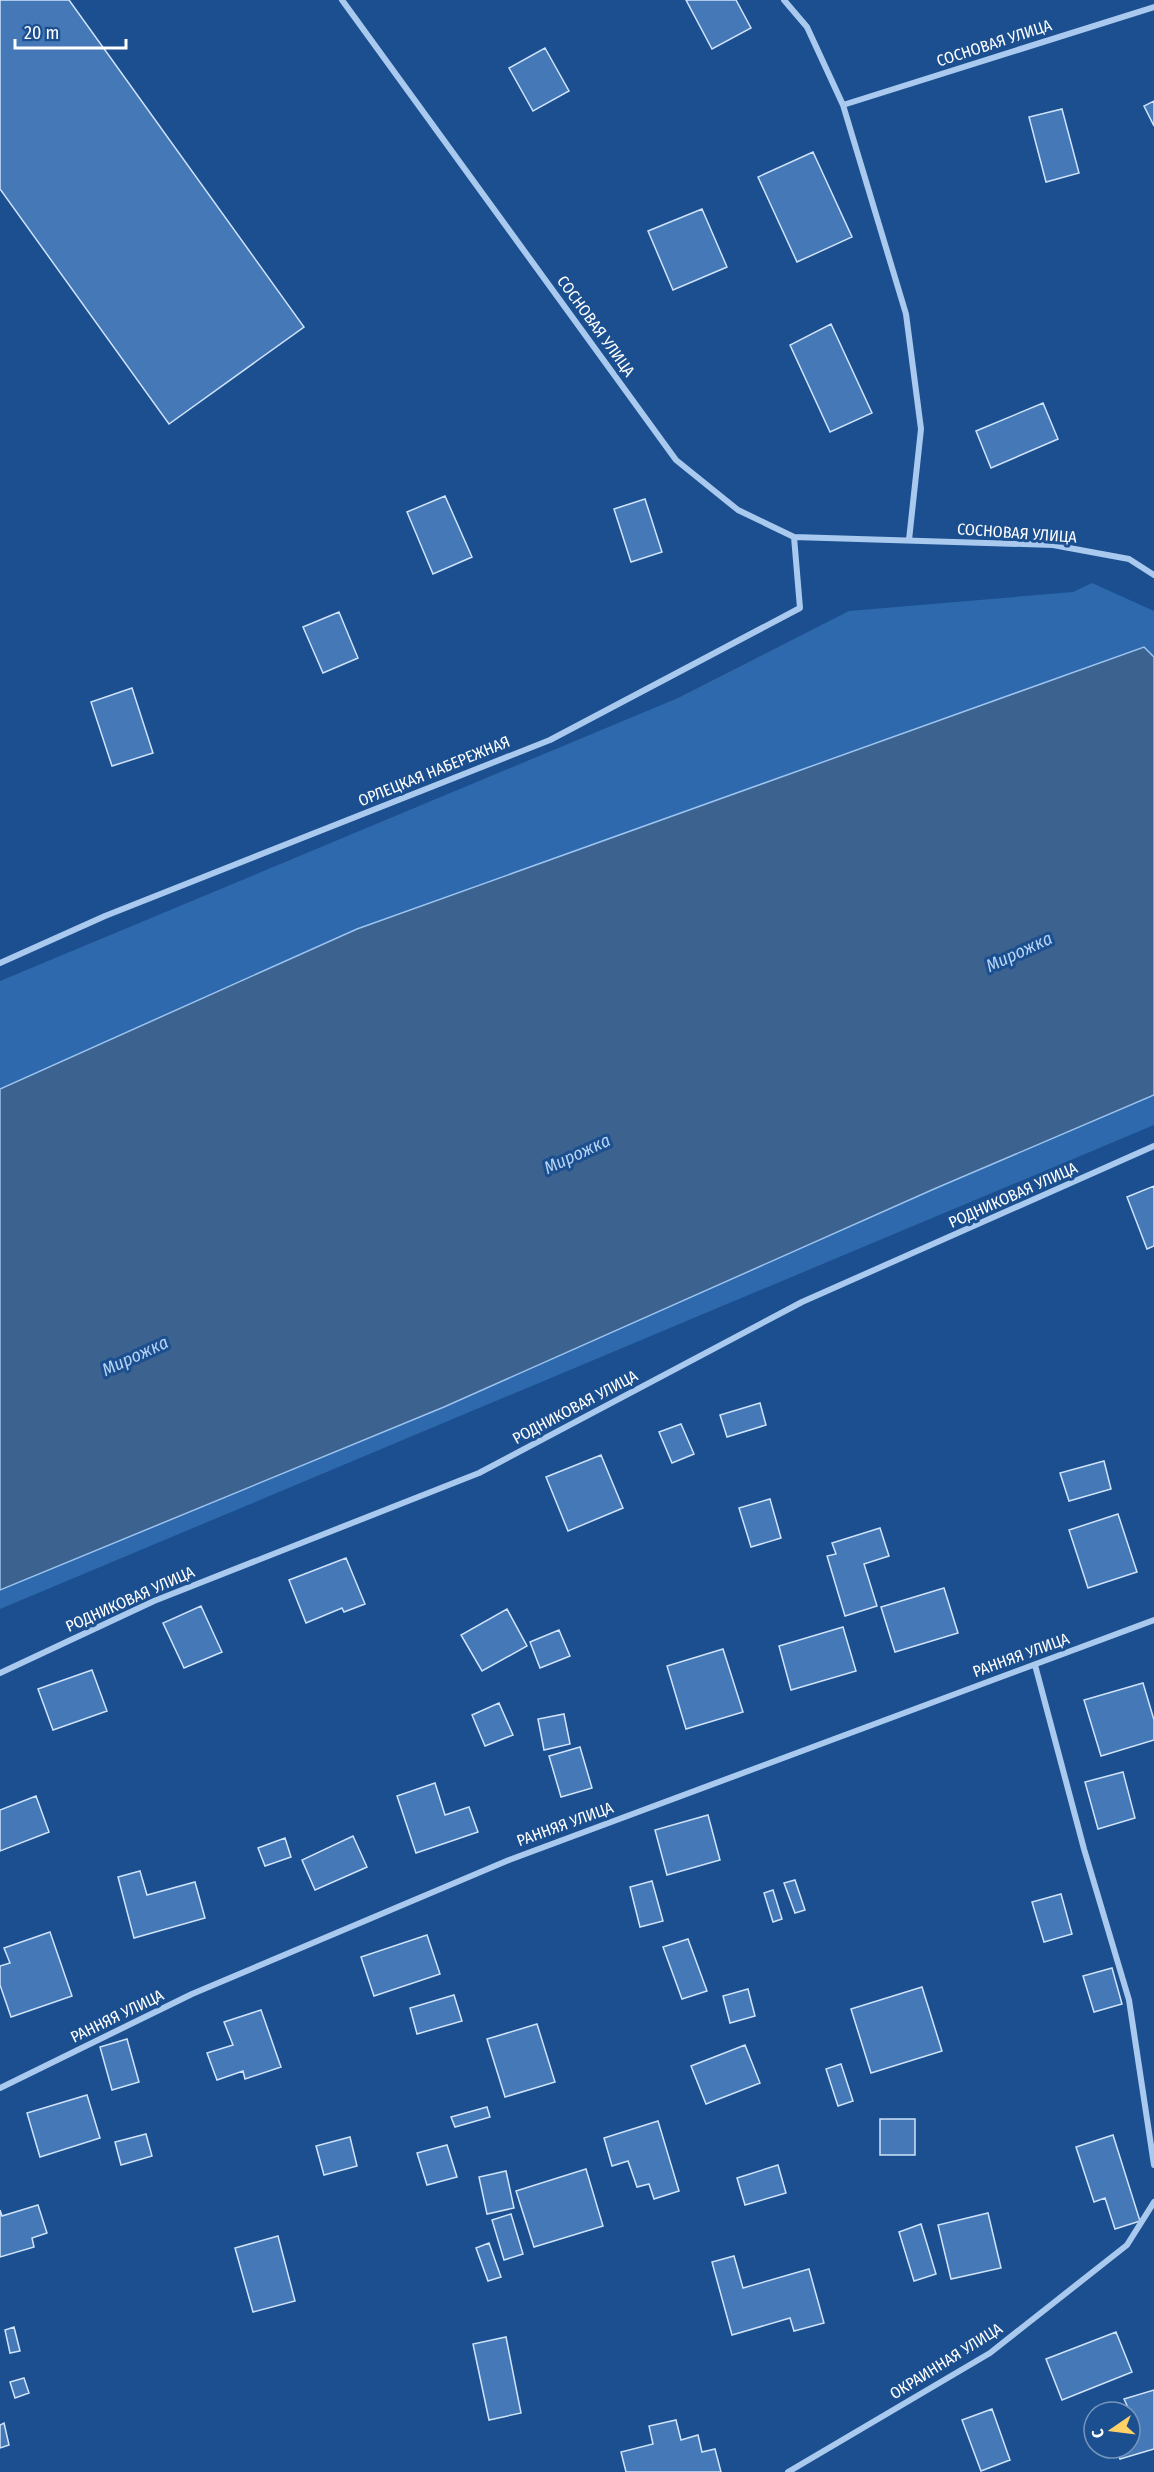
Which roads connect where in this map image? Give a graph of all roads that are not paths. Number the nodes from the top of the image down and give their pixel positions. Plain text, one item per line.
1 (342, 0) edge
2 (784, 0) edge
3 (1154, 7) edge
4 (843, 105) junction
5 (794, 537) junction
6 (909, 540) junction
7 (1154, 575) edge
8 (0, 963) edge
9 (1154, 1146) edge
10 (1154, 1620) edge
11 (1035, 1665) junction
12 (0, 1673) edge
13 (0, 2088) edge
14 (1154, 2166) edge
15 (1154, 2202) edge
16 (788, 2472) edge

1 - 5 street, СОСНОВАЯ УЛИЦА
2 - 4 street
3 - 4 street, СОСНОВАЯ УЛИЦА
4 - 6 street
5 - 6 street, СОСНОВАЯ УЛИЦА
5 - 8 street, ОРЛЕЦКАЯ НАБЕРЕЖНАЯ
6 - 7 street, СОСНОВАЯ УЛИЦА
9 - 12 street, РОДНИКОВАЯ УЛИЦА
10 - 11 street, РАННЯЯ УЛИЦА
11 - 13 street, РАННЯЯ УЛИЦА
11 - 14 street
15 - 16 street, ОКРАИННАЯ УЛИЦА

